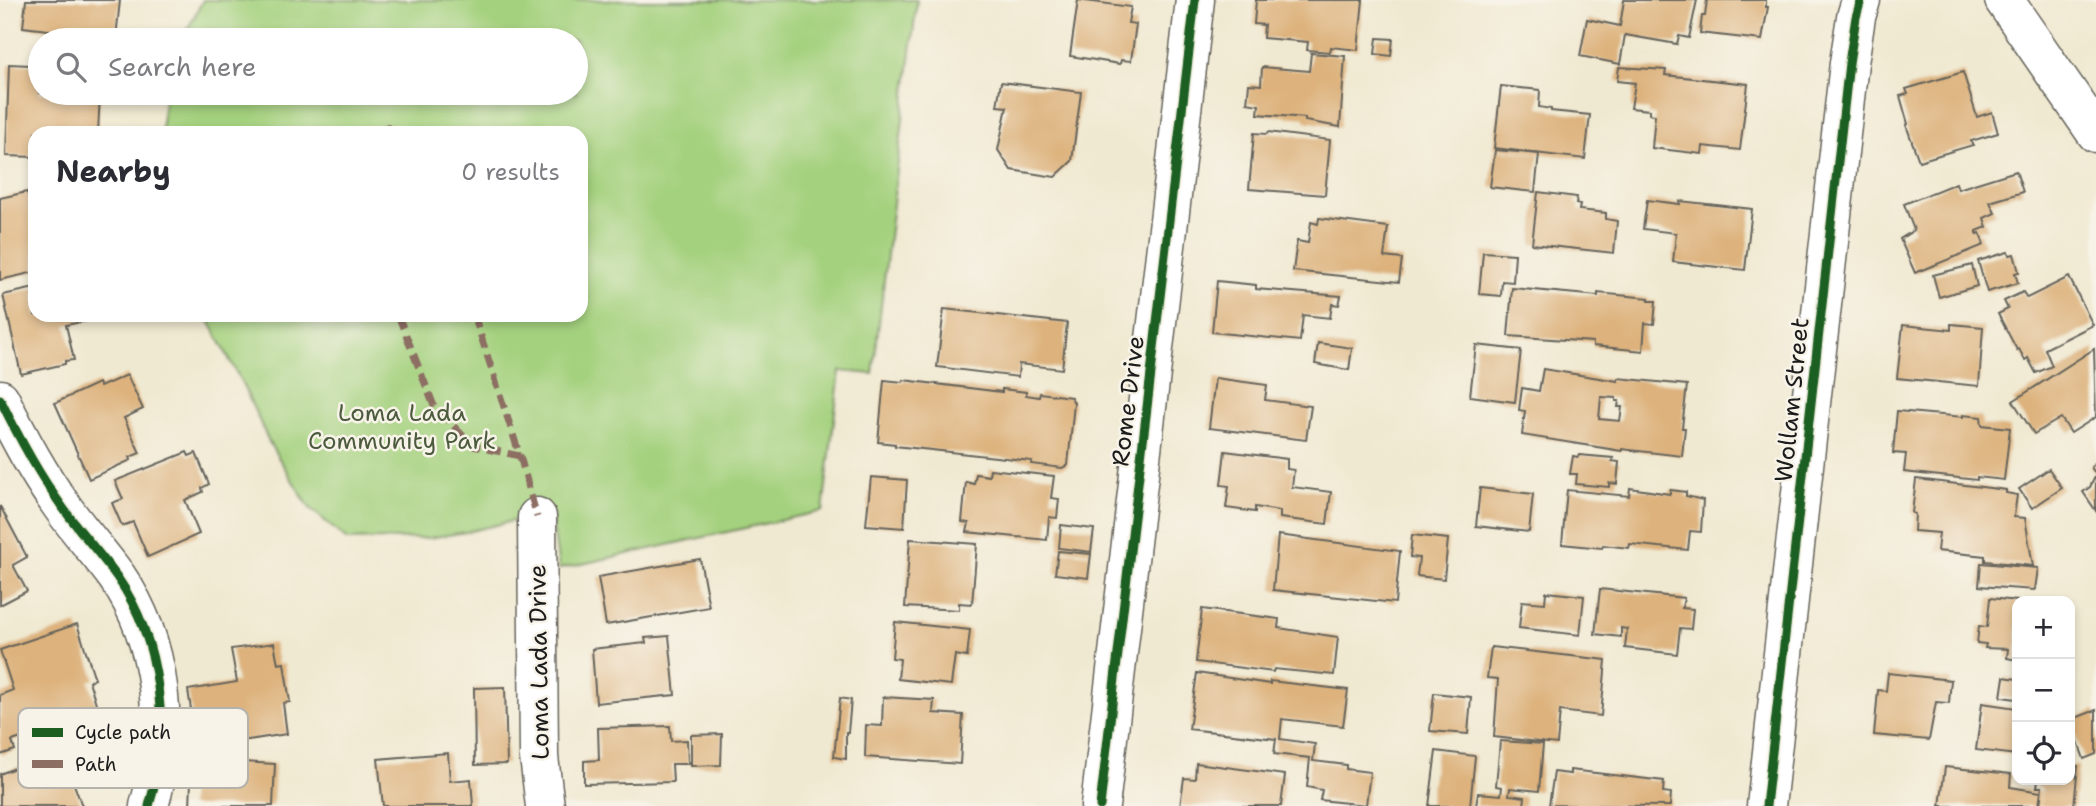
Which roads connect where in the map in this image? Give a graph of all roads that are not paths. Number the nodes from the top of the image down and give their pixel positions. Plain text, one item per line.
1 (1195, 0) edge
2 (1861, 0) edge
3 (2004, 0) edge
4 (2096, 133) edge
5 (0, 400) edge
6 (537, 517) dead end
7 (160, 708) edge
8 (154, 788) edge
9 (149, 806) edge
10 (544, 806) edge
11 (1100, 806) edge
12 (1766, 806) edge

1 - 11 street, Rome Drive
2 - 12 street, Wollam Street
3 - 4 street
5 - 7 street
6 - 10 street, Loma Lada Drive
8 - 9 street

